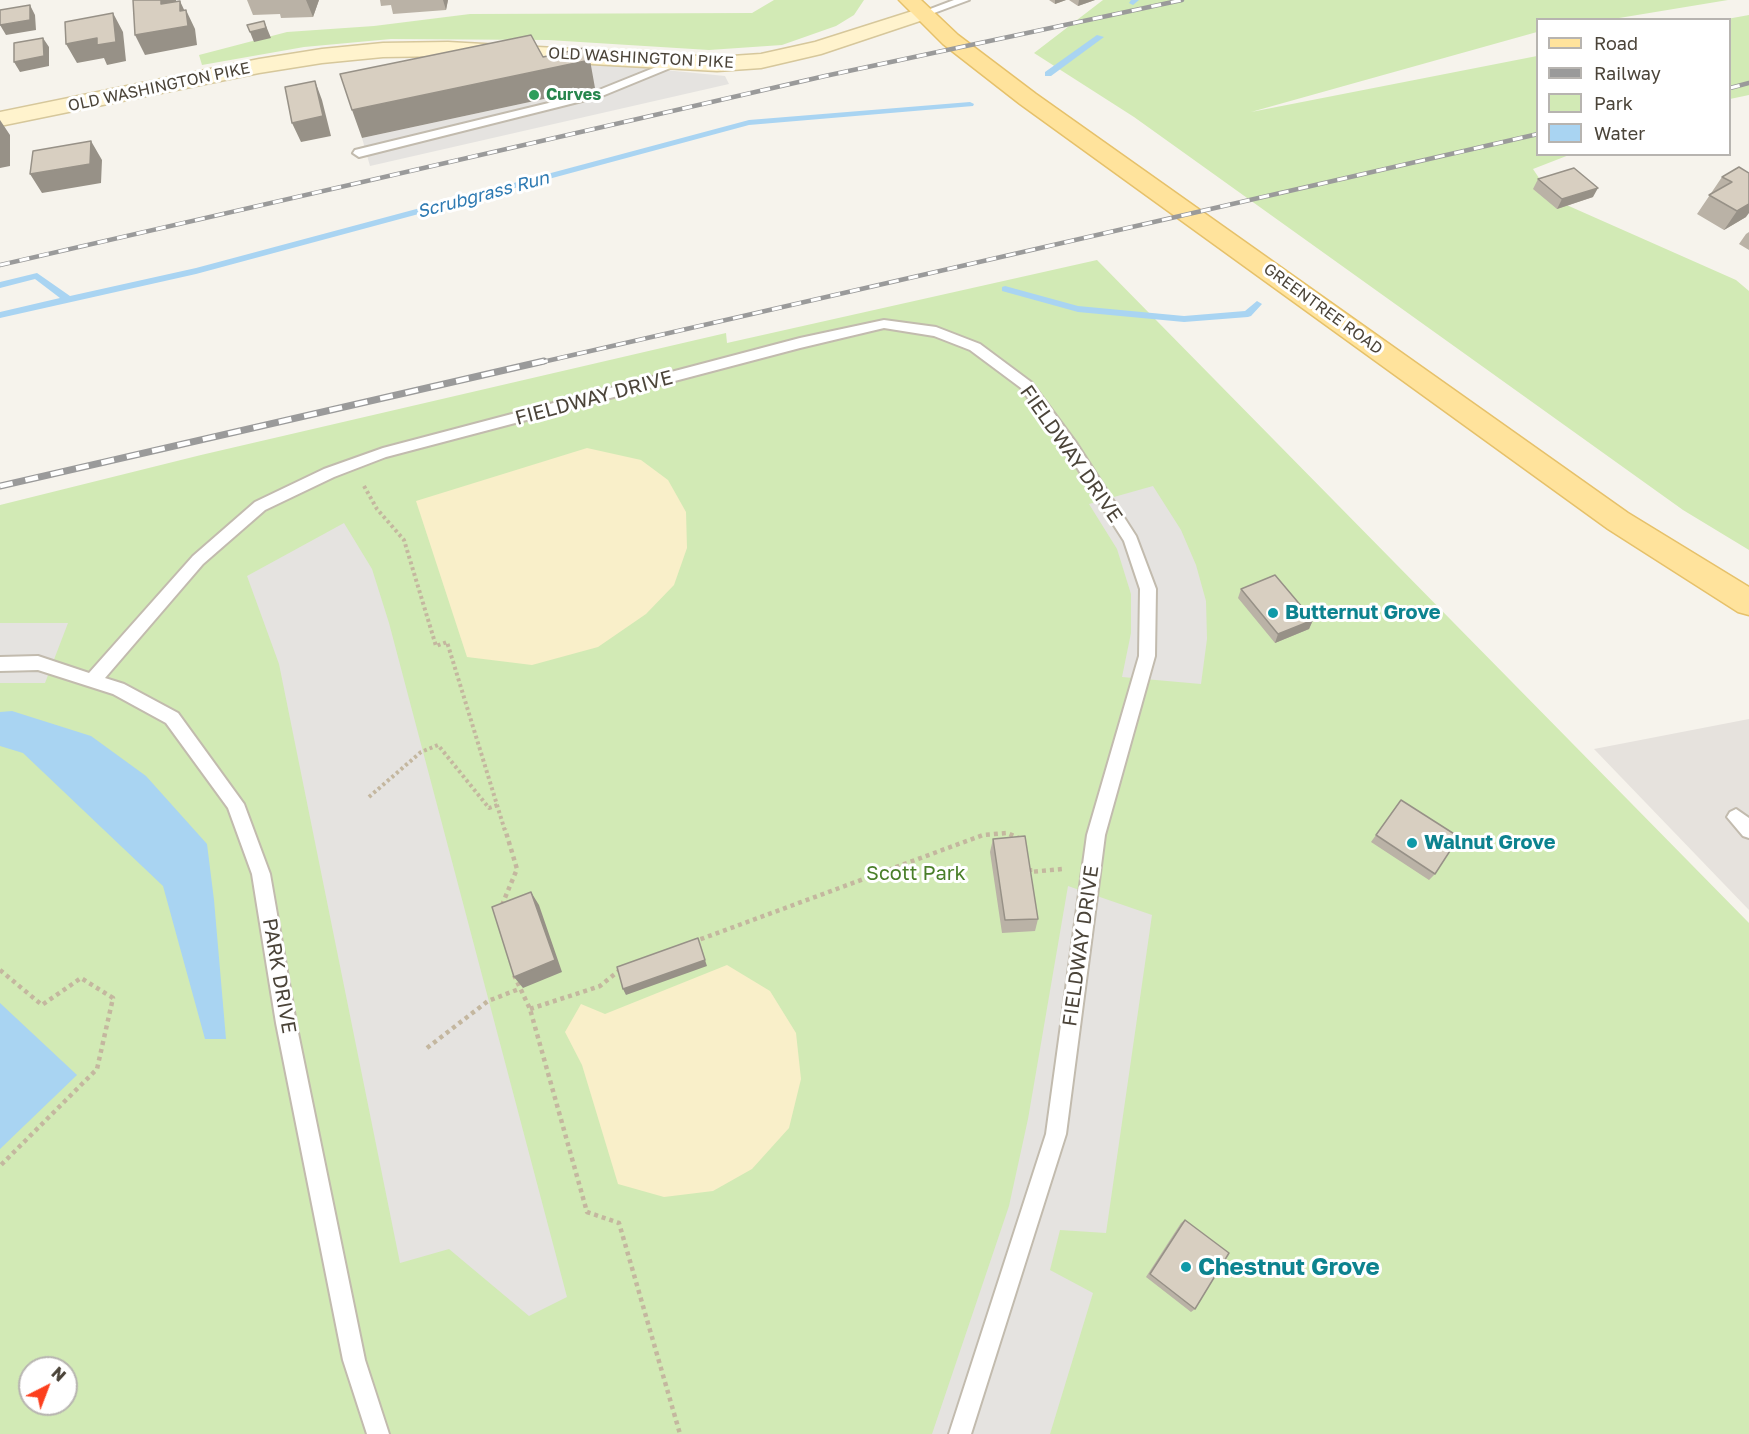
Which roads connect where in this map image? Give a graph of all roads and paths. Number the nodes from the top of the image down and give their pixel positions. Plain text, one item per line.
1 (964, 0) edge
2 (916, 7) edge
3 (676, 62) junction
4 (0, 120) edge
5 (359, 153) dead end
6 (351, 465) junction
7 (1749, 603) edge
8 (0, 664) edge
9 (92, 681) junction
10 (369, 797) dead end
11 (498, 805) junction
12 (1025, 842) edge
13 (1029, 862) edge
14 (1092, 866) junction
15 (501, 909) edge
16 (691, 942) edge
17 (623, 967) edge
18 (512, 969) edge
19 (0, 970) edge
20 (519, 989) junction
21 (530, 1009) junction
22 (427, 1048) dead end
23 (0, 1166) edge
24 (378, 1434) edge
25 (680, 1434) edge
26 (960, 1434) edge

1 - 2 lane
2 - 3 street, OLD WASHINGTON PIKE
2 - 7 main road, GREENTREE ROAD
3 - 4 street, OLD WASHINGTON PIKE
3 - 5 lane
6 - 9 lane, FIELDWAY DRIVE
6 - 11 path
6 - 14 lane, FIELDWAY DRIVE
8 - 9 lane, PARK DRIVE
9 - 24 lane, PARK DRIVE
10 - 11 path
11 - 15 path
12 - 16 path
13 - 14 path
14 - 26 lane, FIELDWAY DRIVE
17 - 21 path
18 - 20 path
19 - 23 path
20 - 21 path
20 - 22 path
21 - 25 path

